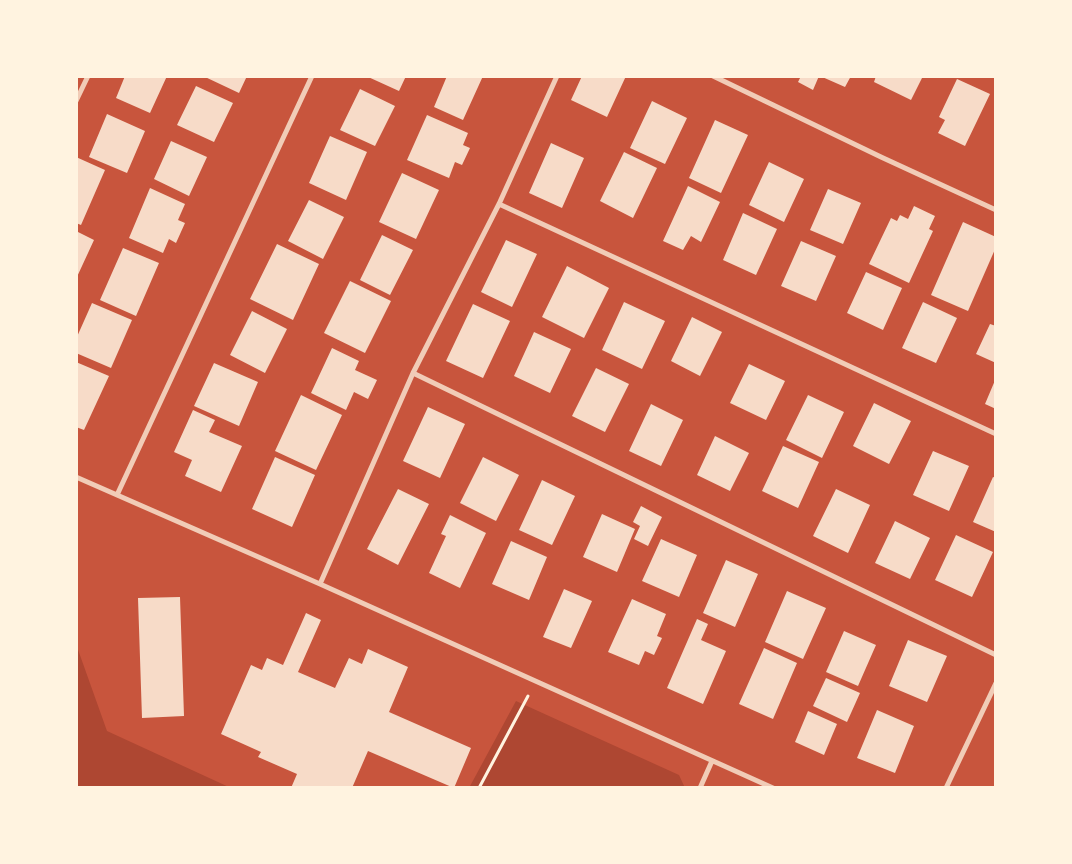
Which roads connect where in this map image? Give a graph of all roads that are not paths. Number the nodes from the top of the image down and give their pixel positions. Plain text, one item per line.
1 (88, 76) edge
2 (312, 76) edge
3 (558, 76) edge
4 (713, 76) edge
5 (76, 101) edge
6 (499, 204) junction
7 (996, 210) edge
8 (414, 374) junction
9 (996, 434) edge
10 (76, 477) edge
11 (117, 495) junction
12 (320, 584) junction
13 (996, 655) edge
14 (996, 683) edge
15 (712, 761) junction
16 (700, 788) edge
17 (773, 788) edge
18 (946, 788) edge

1 - 5 street
2 - 11 street
3 - 6 street
4 - 7 street
6 - 8 street
6 - 9 street
8 - 12 street
8 - 13 street
10 - 11 street
11 - 12 street
12 - 15 street
14 - 18 street
15 - 16 street
15 - 17 street

